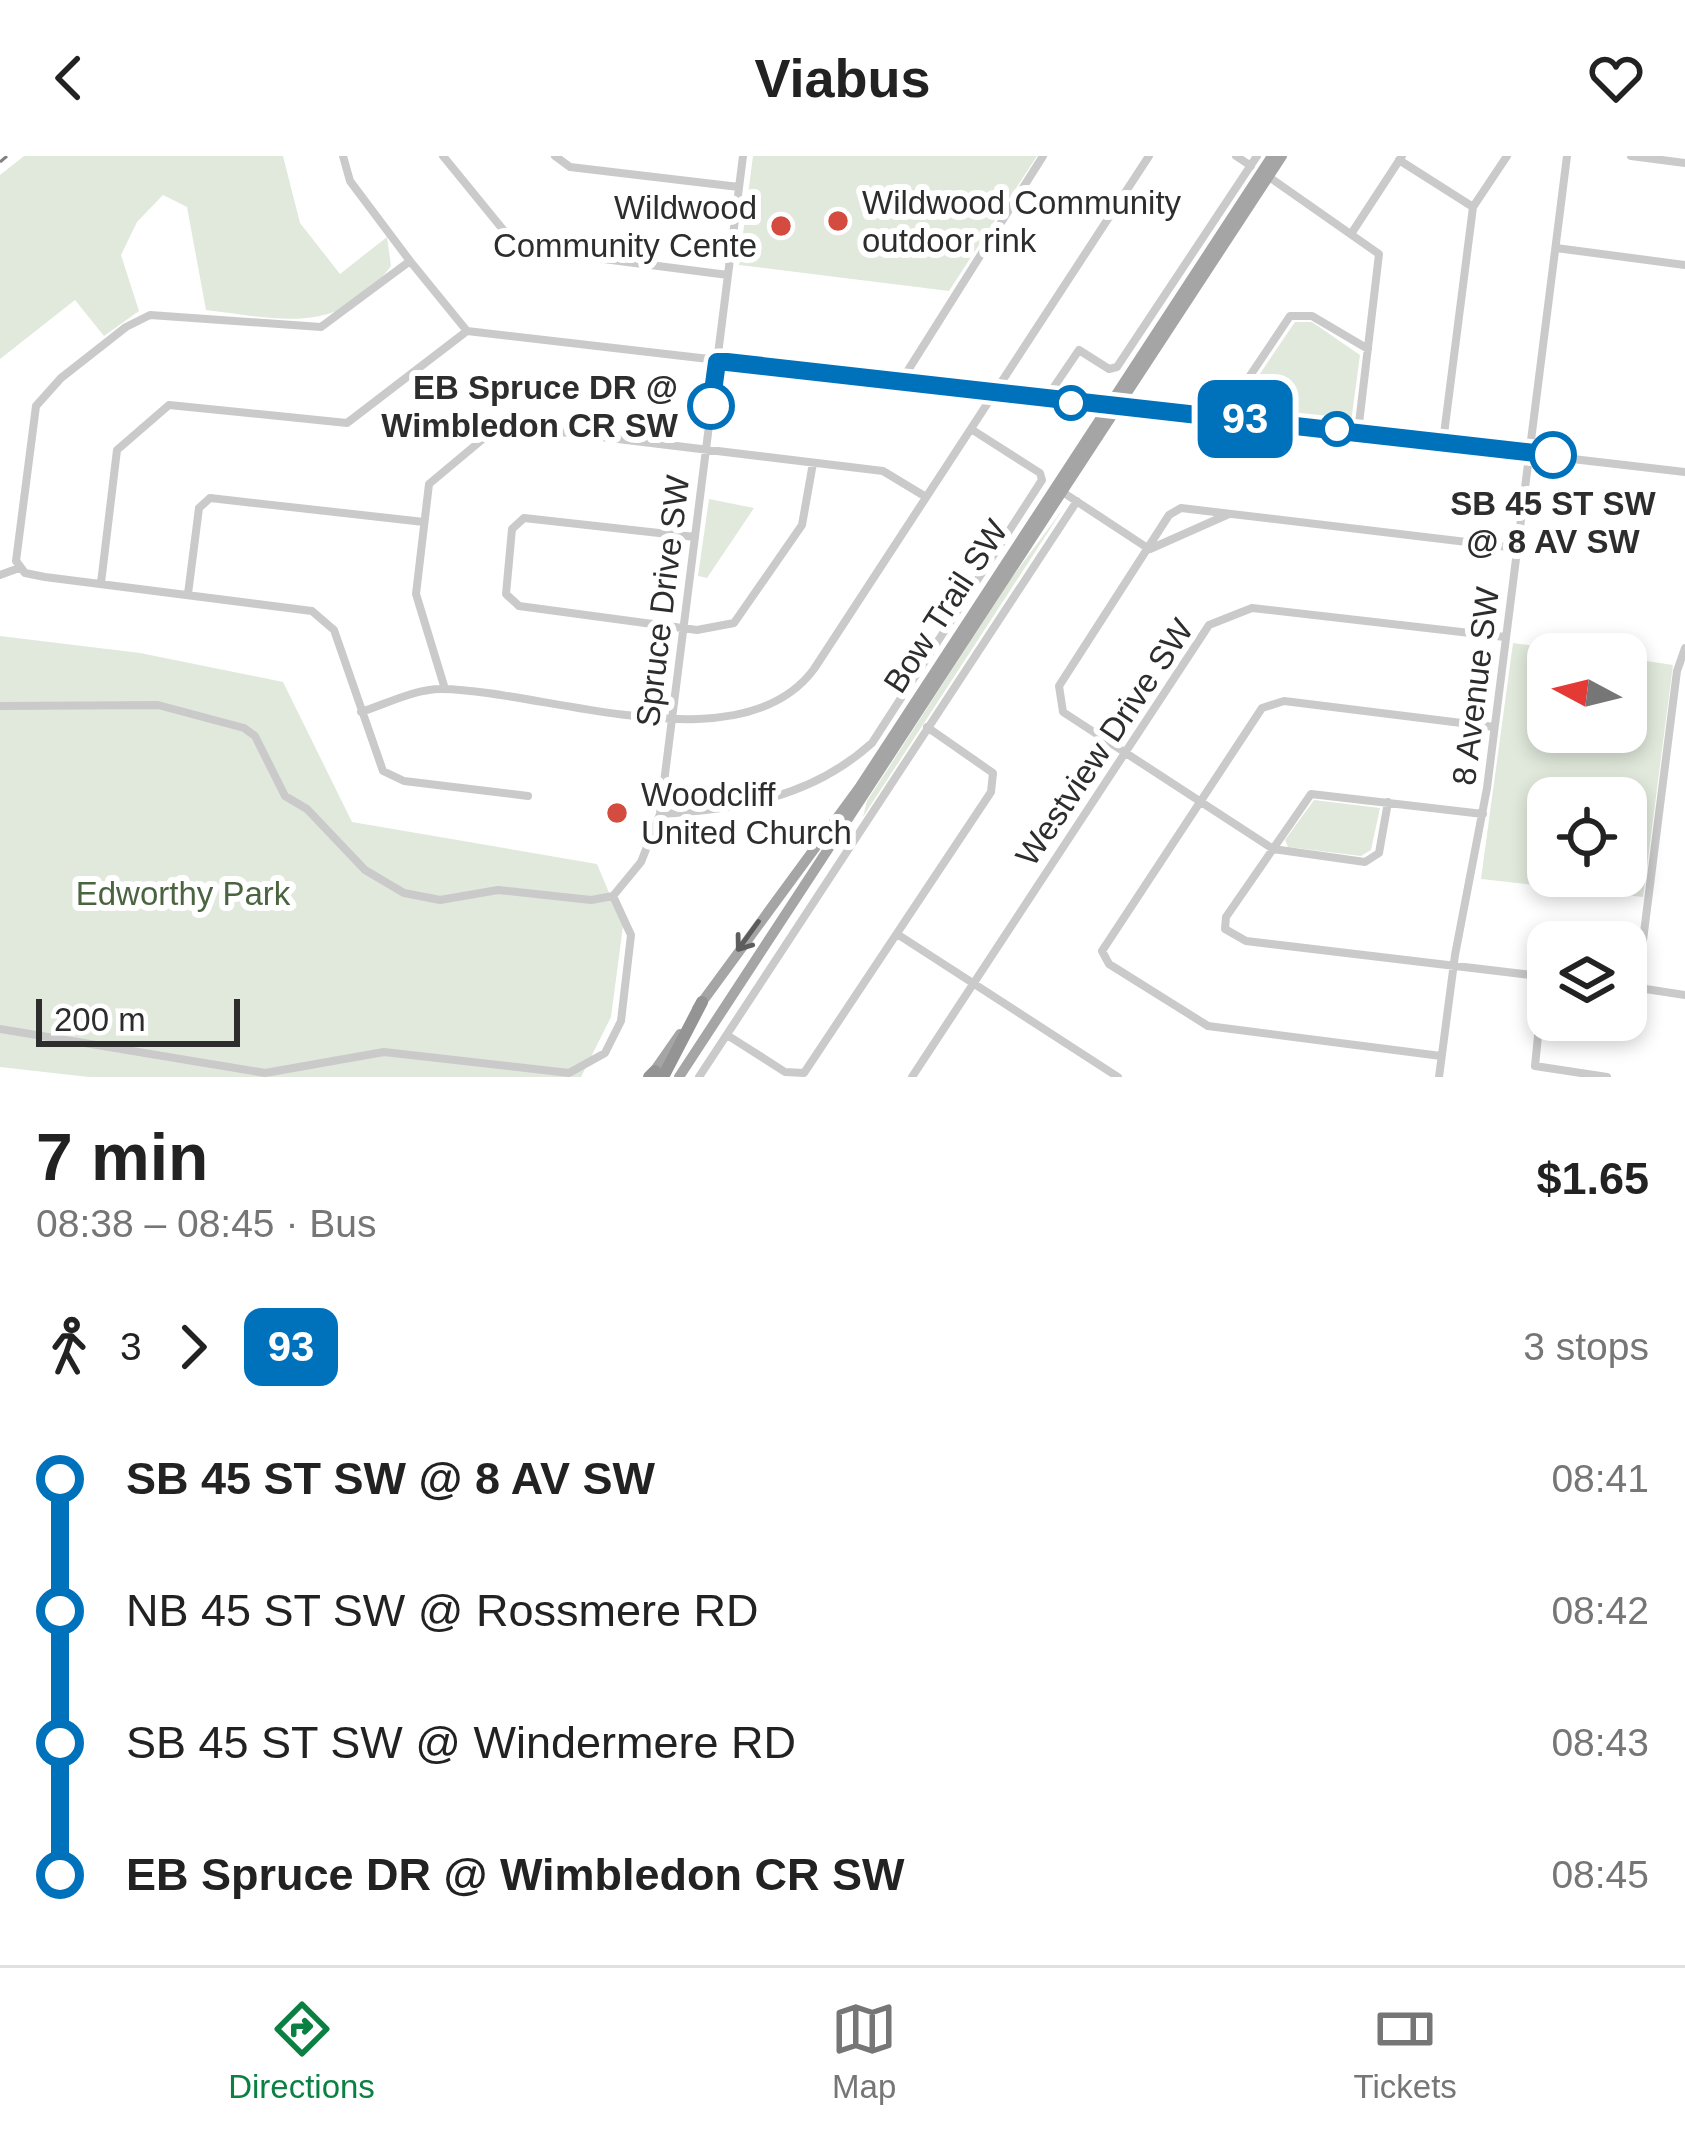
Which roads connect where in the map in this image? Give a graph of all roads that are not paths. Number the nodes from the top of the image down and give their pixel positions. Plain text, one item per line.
1 (343, 156) edge
2 (443, 156) edge
3 (555, 156) edge
4 (743, 156) edge
5 (1042, 156) edge
6 (1149, 156) edge
7 (1236, 156) edge
8 (1257, 156) edge
9 (1272, 156) edge
10 (1282, 156) edge
11 (1507, 156) edge
12 (1568, 156) edge
13 (1630, 156) edge
14 (1401, 158) edge
15 (1685, 163) edge
16 (1251, 166) junction
17 (1269, 177) junction
18 (739, 187) junction
19 (1473, 207) junction
20 (1353, 231) junction
21 (1556, 248) junction
22 (410, 261) junction
23 (1685, 265) edge
24 (728, 275) junction
25 (467, 331) junction
26 (1368, 349) junction
27 (717, 362) junction
28 (900, 383) junction
29 (993, 394) junction
30 (1044, 400) junction
31 (1114, 406) junction
32 (1223, 416) junction
33 (971, 429) junction
34 (1358, 432) junction
35 (1443, 442) junction
36 (705, 451) junction
37 (1530, 452) junction
38 (813, 463) junction
39 (1685, 472) edge
40 (1064, 493) junction
41 (926, 497) junction
42 (1077, 501) junction
43 (1229, 514) junction
44 (424, 522) junction
45 (695, 537) junction
46 (1517, 548) junction
47 (1149, 549) junction
48 (19, 568) junction
49 (0, 575) edge
50 (101, 583) junction
51 (188, 594) junction
52 (683, 627) junction
53 (1505, 637) junction
54 (1685, 648) edge
55 (1683, 661) edge
56 (446, 689) junction
57 (0, 706) edge
58 (361, 712) junction
59 (671, 718) junction
60 (927, 727) junction
61 (1494, 728) junction
62 (1124, 752) junction
63 (529, 796) dead end
64 (1199, 801) junction
65 (1388, 802) junction
66 (659, 814) junction
67 (1483, 814) junction
68 (1273, 849) junction
69 (797, 872) junction
70 (807, 883) junction
71 (613, 896) junction
72 (1642, 921) edge
73 (897, 934) junction
74 (1453, 965) junction
75 (1527, 975) edge
76 (973, 983) junction
77 (1647, 989) edge
78 (1685, 994) edge
79 (702, 1002) joint
80 (0, 1029) edge
81 (727, 1035) junction
82 (1538, 1041) edge
83 (1442, 1057) junction
84 (654, 1076) edge
85 (680, 1077) edge
86 (699, 1077) edge
87 (912, 1077) edge
88 (1118, 1077) edge
89 (1439, 1077) edge
90 (1607, 1077) edge

1 - 22 street
2 - 24 street
3 - 18 street
4 - 18 street, Spruce Drive SW
5 - 28 street
6 - 29 street
7 - 16 street
8 - 16 street
9 - 31 main road, Bow Trail SW
10 - 17 main road, Bow Trail SW
11 - 19 street
12 - 21 street, 8 Avenue SW
13 - 15 street
14 - 19 street
14 - 20 street
16 - 30 street
17 - 20 street
17 - 31 main road, Bow Trail SW
18 - 24 street, Spruce Drive SW
19 - 35 street
20 - 26 street
21 - 23 street
21 - 37 street, 8 Avenue SW
22 - 25 street
22 - 48 street
24 - 27 street, Spruce Drive SW
25 - 27 street
25 - 50 street
26 - 32 street
26 - 34 street
27 - 28 street
27 - 36 street, Spruce Drive SW
28 - 29 street
29 - 30 street
29 - 33 street
30 - 31 street
31 - 32 street
31 - 40 main road, Bow Trail SW
31 - 69 main road, Bow Trail SW
32 - 34 street
33 - 41 street
33 - 66 street
34 - 35 street
35 - 37 street
36 - 38 street
36 - 44 street
36 - 45 street, Spruce Drive SW
37 - 39 street
37 - 46 street, 8 Avenue SW
38 - 41 street
38 - 52 street
40 - 42 street
40 - 70 main road, Bow Trail SW
41 - 59 street
42 - 47 street
42 - 60 street
43 - 46 street
43 - 47 street
43 - 47 street
44 - 51 street
44 - 56 street
45 - 52 street, Spruce Drive SW
45 - 52 street
46 - 53 street, 8 Avenue SW
47 - 62 street
48 - 49 street
48 - 50 street
50 - 51 street
51 - 58 street
52 - 59 street, Spruce Drive SW
53 - 61 street, 8 Avenue SW
53 - 62 street, Westview Drive SW
54 - 55 street
55 - 72 street
56 - 58 street
56 - 59 street
57 - 71 street
58 - 63 street
59 - 66 street, Spruce Drive SW
60 - 73 street
60 - 81 street
61 - 64 street
61 - 67 street, 8 Avenue SW
62 - 64 street
62 - 76 street, Westview Drive SW
64 - 68 street
64 - 83 street
65 - 67 street
65 - 68 street
65 - 68 street
66 - 71 street, Spruce Drive SW
67 - 74 street, 8 Avenue SW
68 - 74 street
69 - 70 main road
69 -> 79 main road, Bow Trail SW
70 - 85 main road, Bow Trail SW
71 - 80 street
73 - 76 street
73 - 81 street
74 - 75 street
74 - 83 street, 8 Avenue SW
76 - 87 street, Westview Drive SW
76 - 88 street
77 - 78 street
79 - 84 highway
81 - 86 street
82 - 90 street
83 - 89 street, 8 Avenue SW

